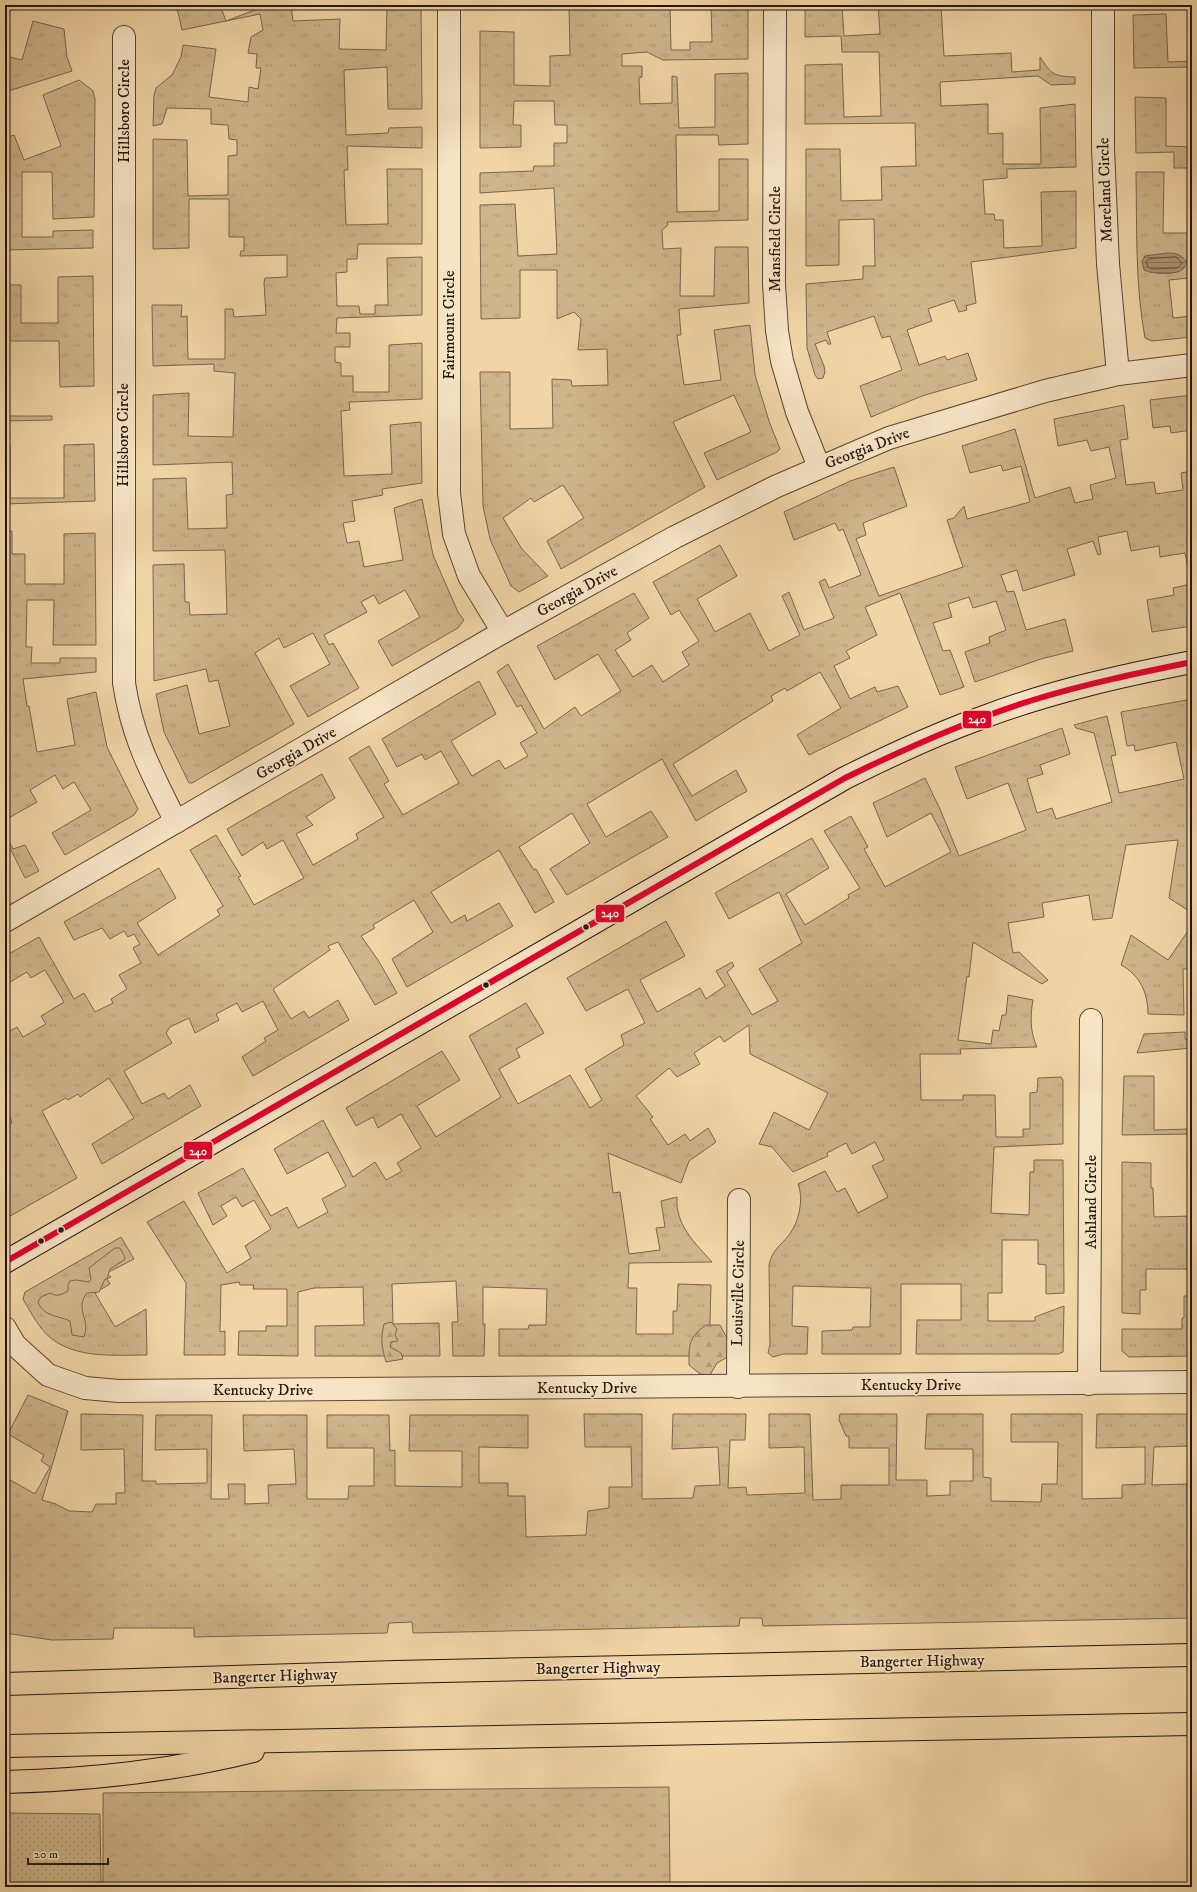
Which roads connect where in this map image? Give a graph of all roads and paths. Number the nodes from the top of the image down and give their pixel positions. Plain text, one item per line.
1 (449, 5) edge
2 (776, 5) edge
3 (1103, 5) edge
4 (124, 37) dead end
5 (1192, 365) edge
6 (1118, 374) junction
7 (819, 467) junction
8 (503, 632) junction
9 (1192, 662) edge
10 (176, 822) junction
11 (5, 921) edge
12 (1091, 1020) dead end
13 (739, 1200) dead end
14 (5, 1262) edge
15 (5, 1328) edge
16 (1192, 1382) edge
17 (1089, 1384) junction
18 (738, 1387) junction
19 (1192, 1655) edge
20 (5, 1684) edge
21 (1192, 1724) edge
22 (289, 1742) junction
23 (5, 1746) edge
24 (5, 1782) edge

1 - 8 street, Fairmount Circle
2 - 7 street, Mansfield Circle
3 - 6 street, Moreland Circle
4 - 10 street, Hillsboro Circle
5 - 6 street, Georgia Drive
6 - 7 street, Georgia Drive
7 - 8 street, Georgia Drive
8 - 10 street, Georgia Drive
9 - 14 street
10 - 11 street, Georgia Drive
12 - 17 street, Ashland Circle
13 - 18 street, Louisville Circle
15 - 18 street, Kentucky Drive
16 - 17 street, Kentucky Drive
17 - 18 street, Kentucky Drive
19 - 20 highway, Bangerter Highway
21 - 22 highway
22 - 23 highway
22 - 24 highway

